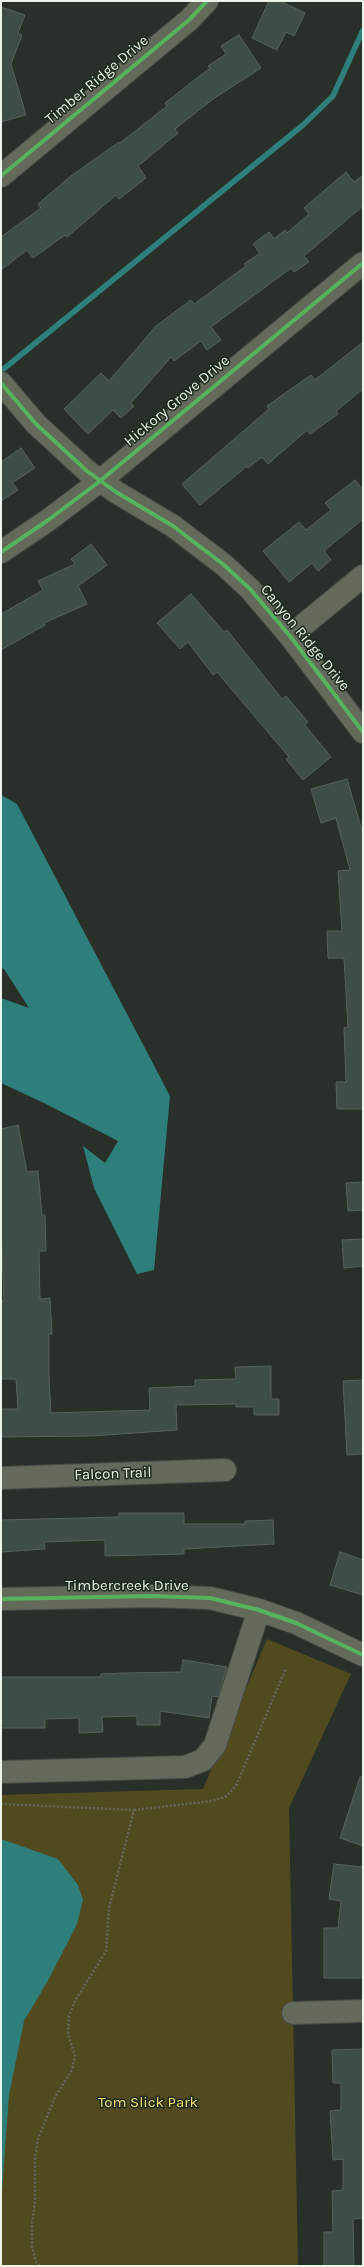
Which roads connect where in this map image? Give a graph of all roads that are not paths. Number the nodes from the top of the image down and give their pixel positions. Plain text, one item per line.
1 (207, 1) edge
2 (1, 176) edge
3 (363, 263) edge
4 (7, 390) edge
5 (100, 481) junction
6 (1, 552) edge
7 (363, 576) edge
8 (290, 636) junction
9 (363, 732) edge
10 (225, 1470) dead end
11 (1, 1478) edge
12 (1, 1599) edge
13 (259, 1610) junction
14 (363, 1655) edge
15 (1, 1772) edge
16 (363, 2011) edge
17 (293, 2013) dead end

1 - 2 street, Timber Ridge Drive
3 - 5 street, Hickory Grove Drive
4 - 5 street, Canyon Ridge Drive
5 - 6 street, Hickory Grove Drive
5 - 8 street, Canyon Ridge Drive
7 - 8 street
8 - 9 street, Canyon Ridge Drive
10 - 11 street, Falcon Trail
12 - 13 street, Timbercreek Drive
13 - 14 street, Timbercreek Drive
13 - 15 street
16 - 17 street

